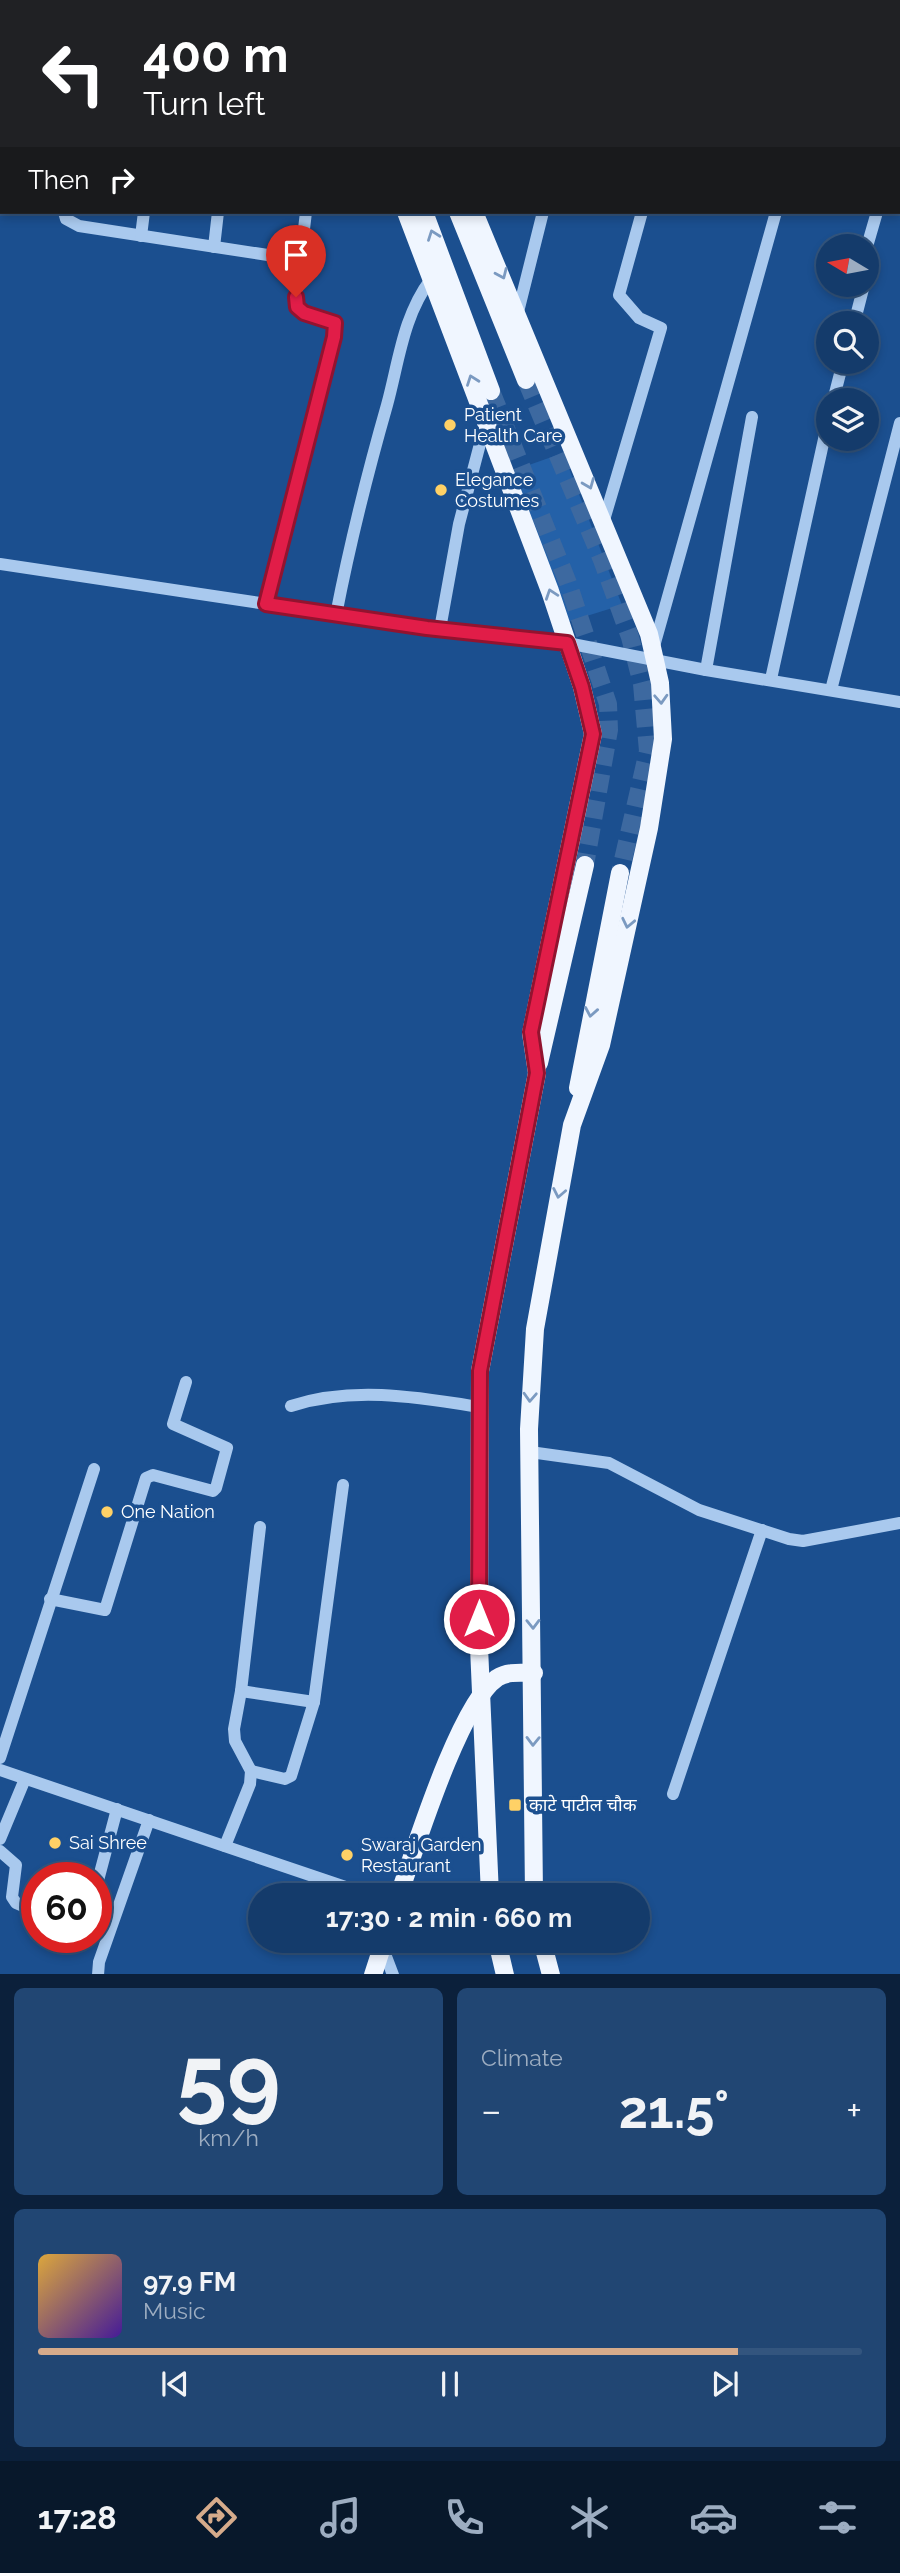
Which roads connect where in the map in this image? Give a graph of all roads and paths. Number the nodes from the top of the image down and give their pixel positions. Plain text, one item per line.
1 (65, 214) edge
2 (144, 214) edge
3 (218, 214) edge
4 (306, 214) edge
5 (407, 214) edge
6 (425, 214) edge
7 (459, 214) edge
8 (475, 214) edge
9 (542, 214) edge
10 (641, 214) edge
11 (775, 214) edge
12 (876, 214) edge
13 (871, 234) edge
14 (141, 236) junction
15 (214, 247) junction
16 (300, 260) junction
17 (431, 279) junction
18 (518, 312) junction
19 (526, 380) tunnel mouth
20 (491, 391) tunnel mouth
21 (752, 417) dead end
22 (486, 419) junction
23 (900, 423) edge
24 (821, 451) edge
25 (604, 520) junction
26 (0, 564) edge
27 (266, 604) junction
28 (336, 615) junction
29 (440, 629) junction
30 (567, 643) junction
31 (654, 655) junction
32 (706, 670) junction
33 (771, 679) junction
34 (831, 690) junction
35 (900, 702) edge
36 (585, 865) tunnel mouth
37 (620, 873) tunnel mouth
38 (537, 1073) junction
39 (572, 1125) junction
40 (186, 1382) dead end
41 (291, 1406) dead end
42 (480, 1407) junction
43 (530, 1452) junction
44 (94, 1469) dead end
45 (343, 1485) dead end
46 (900, 1523) edge
47 (260, 1527) dead end
48 (762, 1530) junction
49 (50, 1599) junction
50 (534, 1673) junction
51 (241, 1691) junction
52 (482, 1695) junction
53 (314, 1702) junction
54 (0, 1758) edge
55 (0, 1770) edge
56 (251, 1772) junction
57 (25, 1779) junction
58 (673, 1794) dead end
59 (117, 1810) junction
60 (149, 1821) junction
61 (0, 1839) edge
62 (225, 1846) junction
63 (0, 1851) edge
64 (103, 1862) edge
65 (334, 1883) edge
66 (403, 1883) edge
67 (490, 1883) edge
68 (534, 1883) edge
69 (21, 1905) edge
70 (380, 1953) edge
71 (386, 1953) edge
72 (500, 1953) edge
73 (545, 1953) edge
74 (98, 1974) edge
75 (373, 1974) edge
76 (393, 1974) edge
77 (505, 1974) edge
78 (551, 1974) edge

1 - 14 street
2 - 14 street
3 - 15 street
4 - 16 street
5 - 17 main road
20 -> 6 main road
7 - 19 main road
8 -> 18 main road
9 - 18 street
10 - 25 street
11 - 31 street
12 - 13 street
14 - 15 street
15 - 16 street
16 - 27 street
22 -> 17 main road
17 - 28 street
18 -> 25 main road
21 - 32 street
22 - 29 street
30 -> 22 main road
23 - 34 street
24 - 33 street
25 - 31 main road
26 - 27 street
27 - 28 street
28 - 29 street
29 - 30 street
30 - 31 street
30 - 38 main road
31 - 32 street
31 -> 39 main road
32 - 33 street
33 - 34 street
34 - 35 street
36 - 38 main road
37 -> 39 main road
38 - 42 main road
39 -> 43 main road
40 - 49 street
41 - 42 street
42 - 52 main road
43 - 48 street
43 -> 50 main road
44 - 49 street
45 - 53 street
46 - 48 street
47 - 51 street
48 - 58 street
49 - 54 street
50 - 52 main road
50 -> 68 main road
51 - 53 street
51 - 56 street
52 - 66 main road
52 - 67 main road
53 - 56 street
55 - 57 street
56 - 62 street
57 - 59 street
57 - 61 street
59 - 60 street
59 - 64 street
60 - 62 street
60 - 74 street
62 - 65 street
63 - 69 street
70 - 75 main road
71 - 76 street
72 - 77 main road
73 - 78 main road

